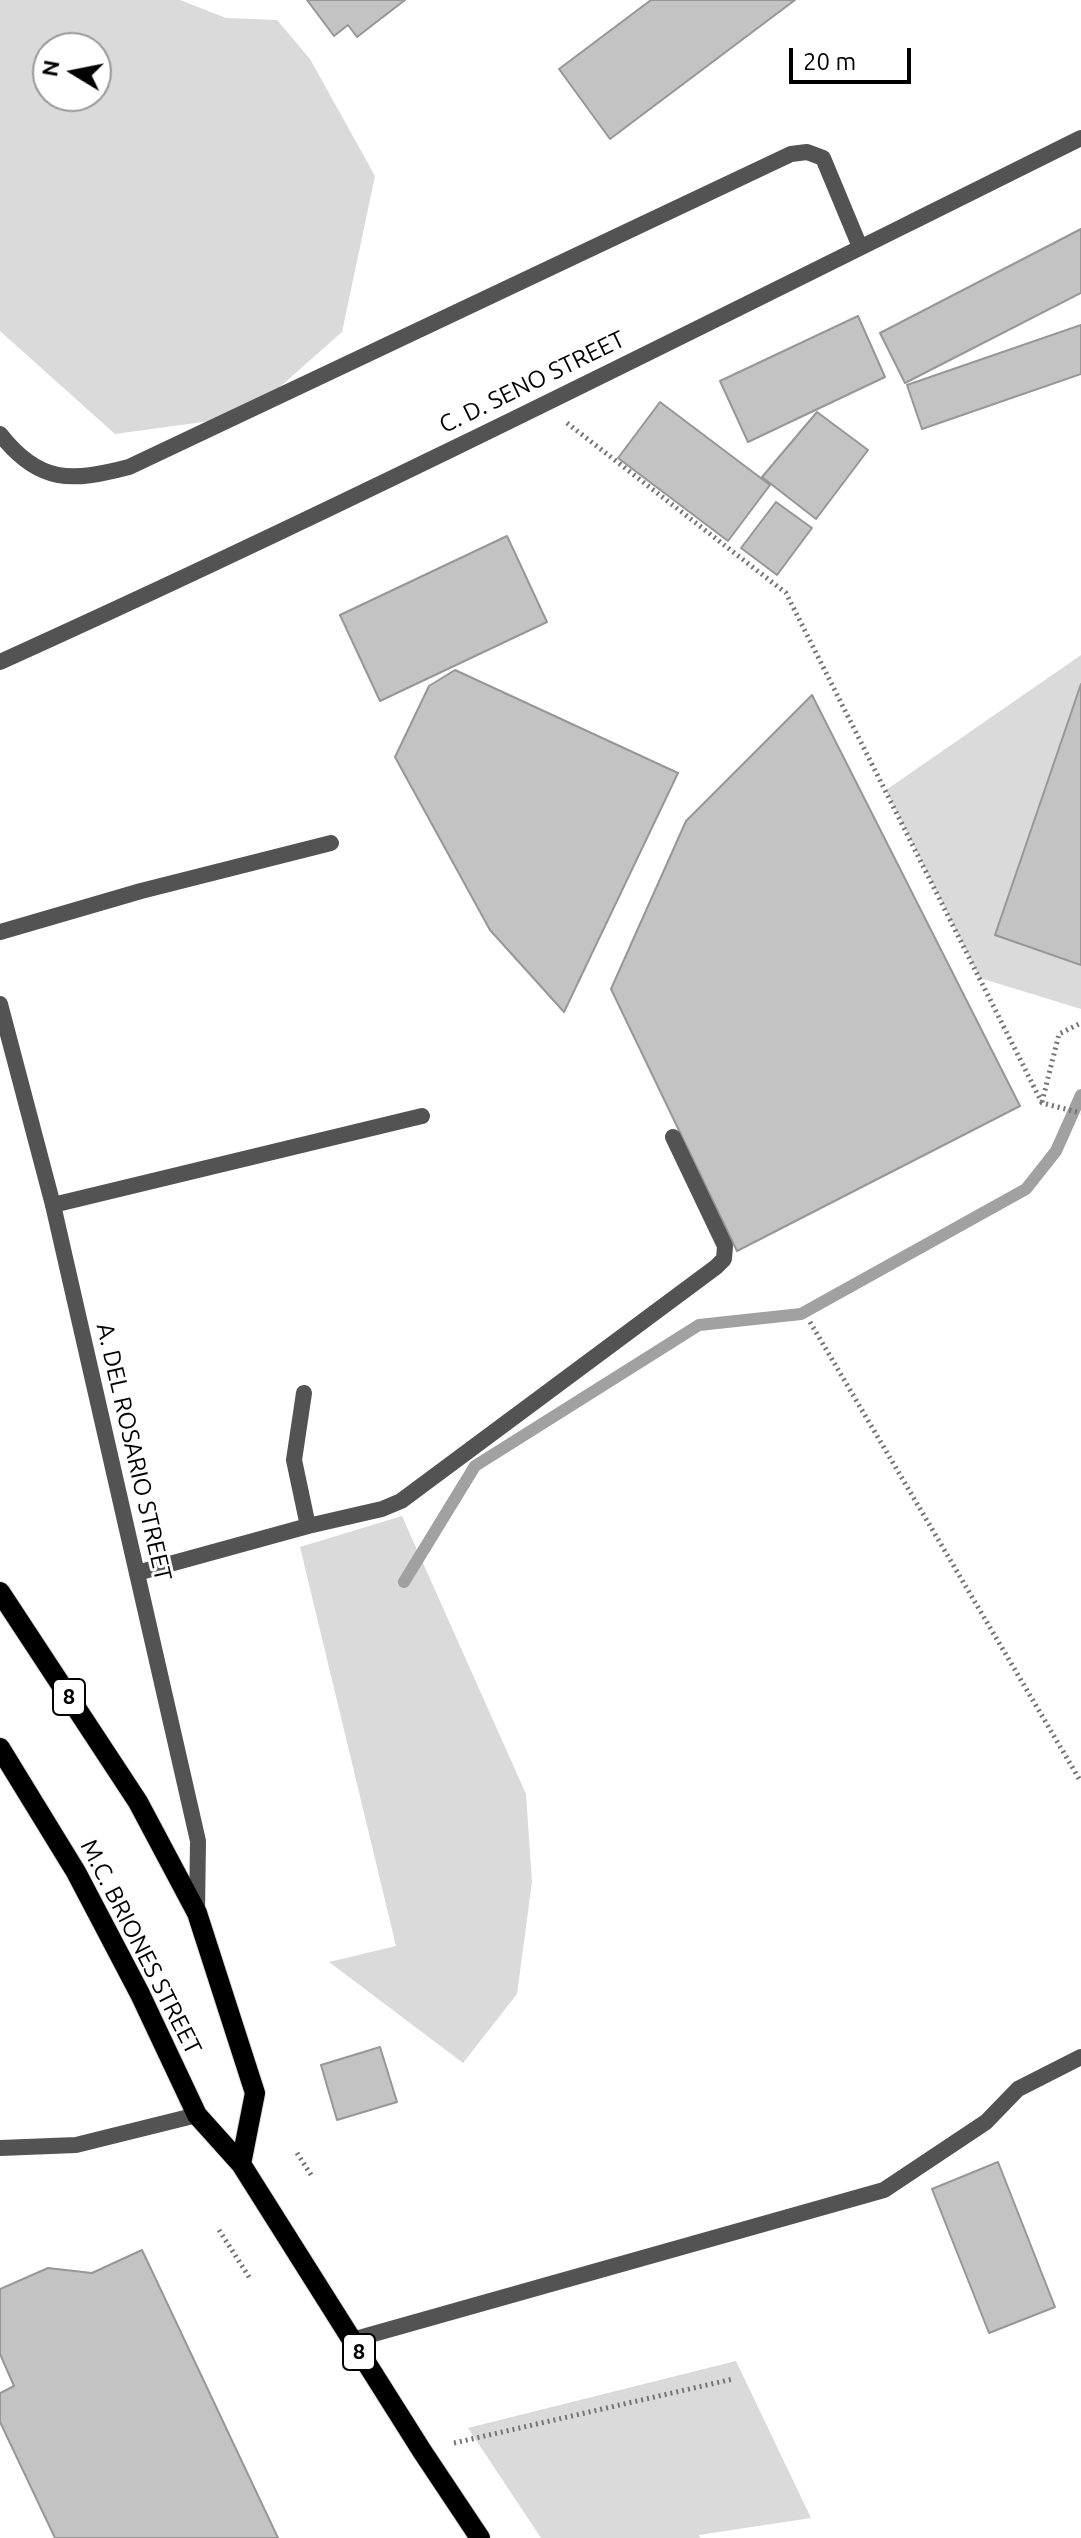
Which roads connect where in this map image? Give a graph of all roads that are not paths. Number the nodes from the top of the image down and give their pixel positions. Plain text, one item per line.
1 (1081, 138) edge
2 (860, 247) junction
3 (0, 434) edge
4 (0, 662) edge
5 (331, 843) dead end
6 (0, 932) edge
7 (0, 1004) edge
8 (422, 1116) dead end
9 (673, 1137) dead end
10 (53, 1205) junction
11 (304, 1393) dead end
12 (308, 1526) junction
13 (137, 1573) junction
14 (0, 1592) edge
15 (0, 1748) edge
16 (197, 1913) junction
17 (1081, 2057) edge
18 (197, 2115) junction
19 (0, 2148) edge
20 (241, 2164) junction
21 (352, 2340) junction
22 (480, 2538) edge

1 - 2 street, C. D. SENO STREET
2 - 3 street
2 - 4 street, C. D. SENO STREET
5 - 6 street
7 - 10 street, A. DEL ROSARIO STREET
8 - 10 street
9 - 12 street
10 - 13 street, A. DEL ROSARIO STREET
11 - 12 street
12 - 13 street
13 - 16 street, A. DEL ROSARIO STREET
14 - 16 main road, M.C. BRIONES STREET / 8
15 - 18 main road, M.C. BRIONES STREET / 8
16 - 20 main road, M.C. BRIONES STREET / 8
17 - 21 street
18 - 19 street
18 - 20 main road, M.C. BRIONES STREET / 8
20 - 21 main road, M.C. BRIONES STREET / 8
21 - 22 main road, M.C. BRIONES STREET / 8

